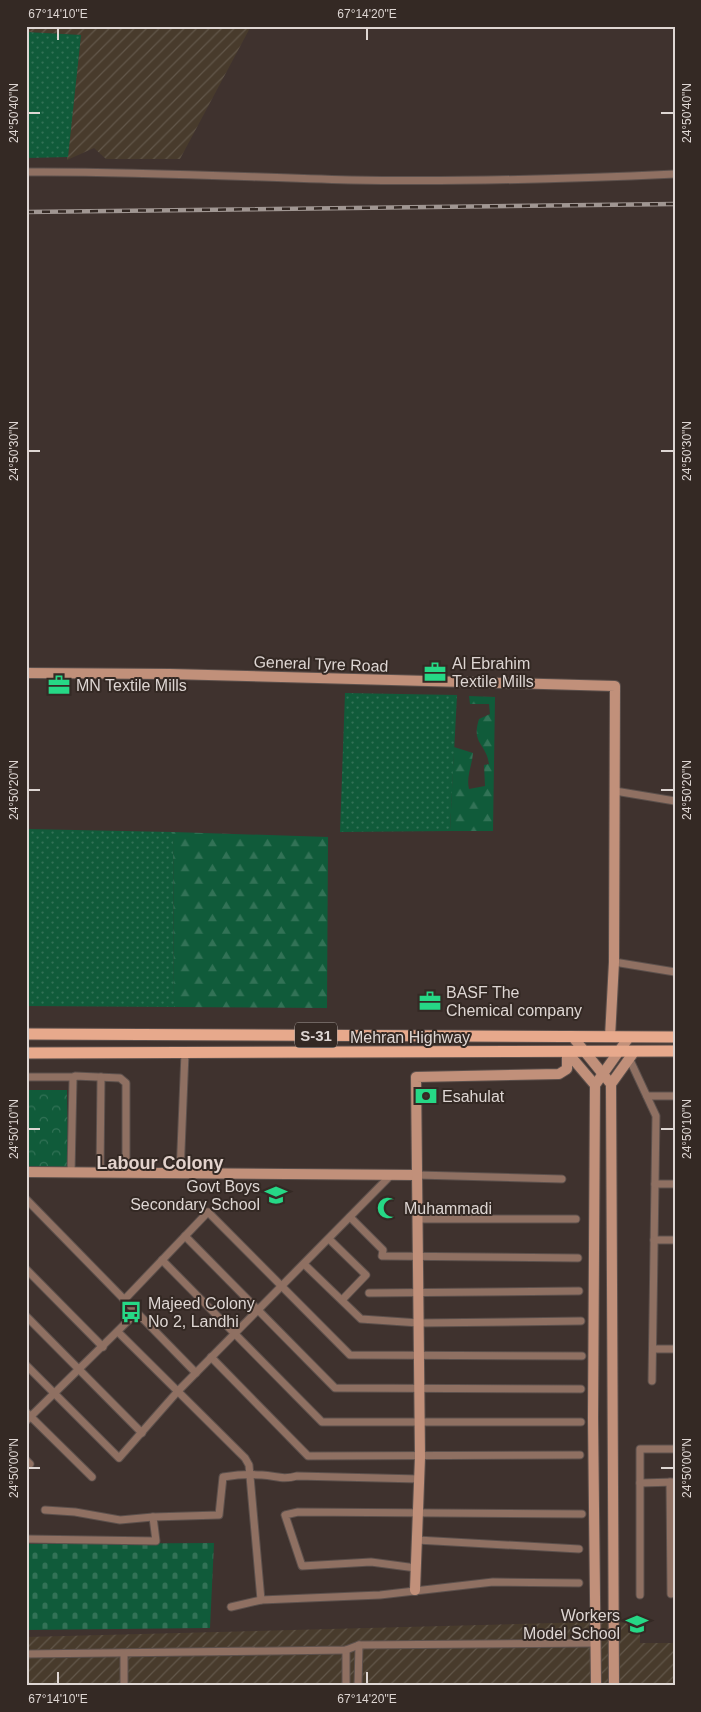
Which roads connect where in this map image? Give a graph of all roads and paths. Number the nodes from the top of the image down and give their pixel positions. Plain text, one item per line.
1 (26, 172) edge
2 (675, 174) edge
3 (26, 673) edge
4 (615, 791) junction
5 (675, 801) edge
6 (614, 962) junction
7 (675, 972) edge
8 (26, 1034) edge
9 (572, 1036) junction
10 (610, 1037) junction
11 (628, 1037) junction
12 (675, 1037) edge
13 (675, 1051) edge
14 (568, 1052) junction
15 (585, 1052) junction
16 (618, 1052) junction
17 (26, 1053) edge
18 (185, 1054) junction
19 (632, 1055) junction
20 (602, 1074) junction
21 (26, 1077) edge
22 (74, 1077) junction
23 (101, 1077) junction
24 (610, 1084) junction
25 (595, 1085) junction
26 (648, 1096) junction
27 (675, 1096) edge
28 (26, 1172) edge
29 (71, 1173) junction
30 (100, 1173) junction
31 (126, 1173) junction
32 (180, 1174) junction
33 (391, 1175) junction
34 (417, 1176) junction
35 (562, 1179) dead end
36 (655, 1184) junction
37 (675, 1184) edge
38 (26, 1200) edge
39 (350, 1217) junction
40 (418, 1219) junction
41 (576, 1219) dead end
42 (185, 1236) junction
43 (329, 1239) junction
44 (654, 1240) junction
45 (675, 1240) edge
46 (419, 1256) junction
47 (578, 1258) dead end
48 (162, 1260) junction
49 (304, 1264) junction
50 (26, 1269) edge
51 (282, 1285) junction
52 (579, 1291) dead end
53 (419, 1292) junction
54 (369, 1293) dead end
55 (124, 1300) junction
56 (343, 1300) junction
57 (258, 1310) junction
58 (136, 1313) junction
59 (26, 1316) edge
60 (581, 1321) dead end
61 (419, 1322) junction
62 (118, 1332) junction
63 (235, 1334) junction
64 (103, 1346) junction
65 (653, 1349) junction
66 (675, 1349) edge
67 (419, 1354) junction
68 (582, 1356) dead end
69 (212, 1357) junction
70 (26, 1365) edge
71 (79, 1370) junction
72 (196, 1373) junction
73 (652, 1381) dead end
74 (419, 1388) junction
75 (581, 1389) dead end
76 (178, 1391) junction
77 (55, 1393) junction
78 (28, 1417) edge
79 (419, 1422) junction
80 (581, 1422) dead end
81 (142, 1433) junction
82 (675, 1449) edge
83 (580, 1455) dead end
84 (420, 1457) junction
85 (250, 1474) junction
86 (92, 1477) dead end
87 (419, 1479) junction
88 (672, 1482) edge
89 (640, 1483) junction
90 (45, 1510) dead end
91 (418, 1512) junction
92 (582, 1514) dead end
93 (153, 1517) junction
94 (26, 1539) edge
95 (417, 1540) junction
96 (579, 1549) dead end
97 (416, 1568) junction
98 (579, 1583) dead end
99 (415, 1590) junction
100 (671, 1594) dead end
101 (640, 1595) dead end
102 (261, 1600) junction
103 (231, 1607) dead end
104 (596, 1643) junction
105 (359, 1646) junction
106 (346, 1650) junction
107 (26, 1654) edge
108 (124, 1654) junction
109 (124, 1686) edge
110 (346, 1686) edge
111 (358, 1686) edge
112 (596, 1686) edge
113 (614, 1686) edge

1 - 2 street
3 - 4 street, General Tyre Road
4 - 5 street
4 - 6 street
6 - 7 street
6 - 10 street
8 - 9 main road, Mehran Highway / S-31
9 - 10 main road, Mehran Highway / S-31
9 - 15 street
10 - 11 main road, Mehran Highway / S-31
11 - 12 main road, Mehran Highway / S-31
11 - 16 street
13 - 19 main road, Mehran Highway / S-31
14 - 15 main road, Mehran Highway / S-31
14 - 18 main road, Mehran Highway / S-31
14 - 25 street
14 - 34 street
15 - 16 main road, Mehran Highway / S-31
15 - 20 street
16 - 19 main road, Mehran Highway / S-31
16 - 20 street
17 - 18 main road, Mehran Highway / S-31
18 - 32 street
19 - 24 street
19 - 26 street
20 - 24 street
20 - 25 street
21 - 22 street
22 - 23 street
22 - 29 street
23 - 30 street
23 - 31 street
24 - 113 street
25 - 104 street
26 - 27 street
26 - 36 street
28 - 29 street
29 - 30 street
30 - 31 street
31 - 32 street
32 - 33 street
33 - 34 street
33 - 39 street
34 - 35 street
34 - 40 street
36 - 37 street
36 - 44 street
38 - 55 street
39 - 43 street
39 - 46 street
40 - 41 street
40 - 46 street
42 - 48 street
42 - 51 street
42 - 57 street
43 - 49 street
43 - 56 street
44 - 45 street
44 - 65 street
46 - 47 street
46 - 53 street
48 - 55 street
48 - 63 street
49 - 51 street
49 - 56 street
50 - 64 street
51 - 57 street
51 - 67 street
52 - 53 street
53 - 54 street
53 - 61 street
55 - 58 street
56 - 61 street
57 - 63 street
57 - 74 street
58 - 62 street
58 - 72 street
59 - 71 street
60 - 61 street
61 - 67 street
62 - 64 street
62 - 76 street
63 - 69 street
63 - 79 street
64 - 71 street
65 - 66 street
65 - 73 street
67 - 68 street
67 - 74 street
69 - 72 street
69 - 84 street
70 - 77 street
71 - 77 street
71 - 81 street
72 - 76 street
74 - 75 street
74 - 79 street
76 - 81 street
76 - 85 street
77 - 78 street
77 - 81 street
78 - 86 street
79 - 80 street
79 - 84 street
82 - 89 street
83 - 84 street
84 - 87 street
85 - 87 street
85 - 93 street
85 - 102 street
87 - 91 street
88 - 89 street
88 - 100 street
89 - 101 street
90 - 93 street
91 - 92 street
91 - 95 street
91 - 97 street
93 - 94 street
95 - 96 street
95 - 97 street
97 - 99 street
98 - 99 street
99 - 102 street
102 - 103 street
104 - 105 street
104 - 112 street
105 - 106 street
105 - 111 street
106 - 108 street
106 - 110 street
107 - 108 street
108 - 109 street

